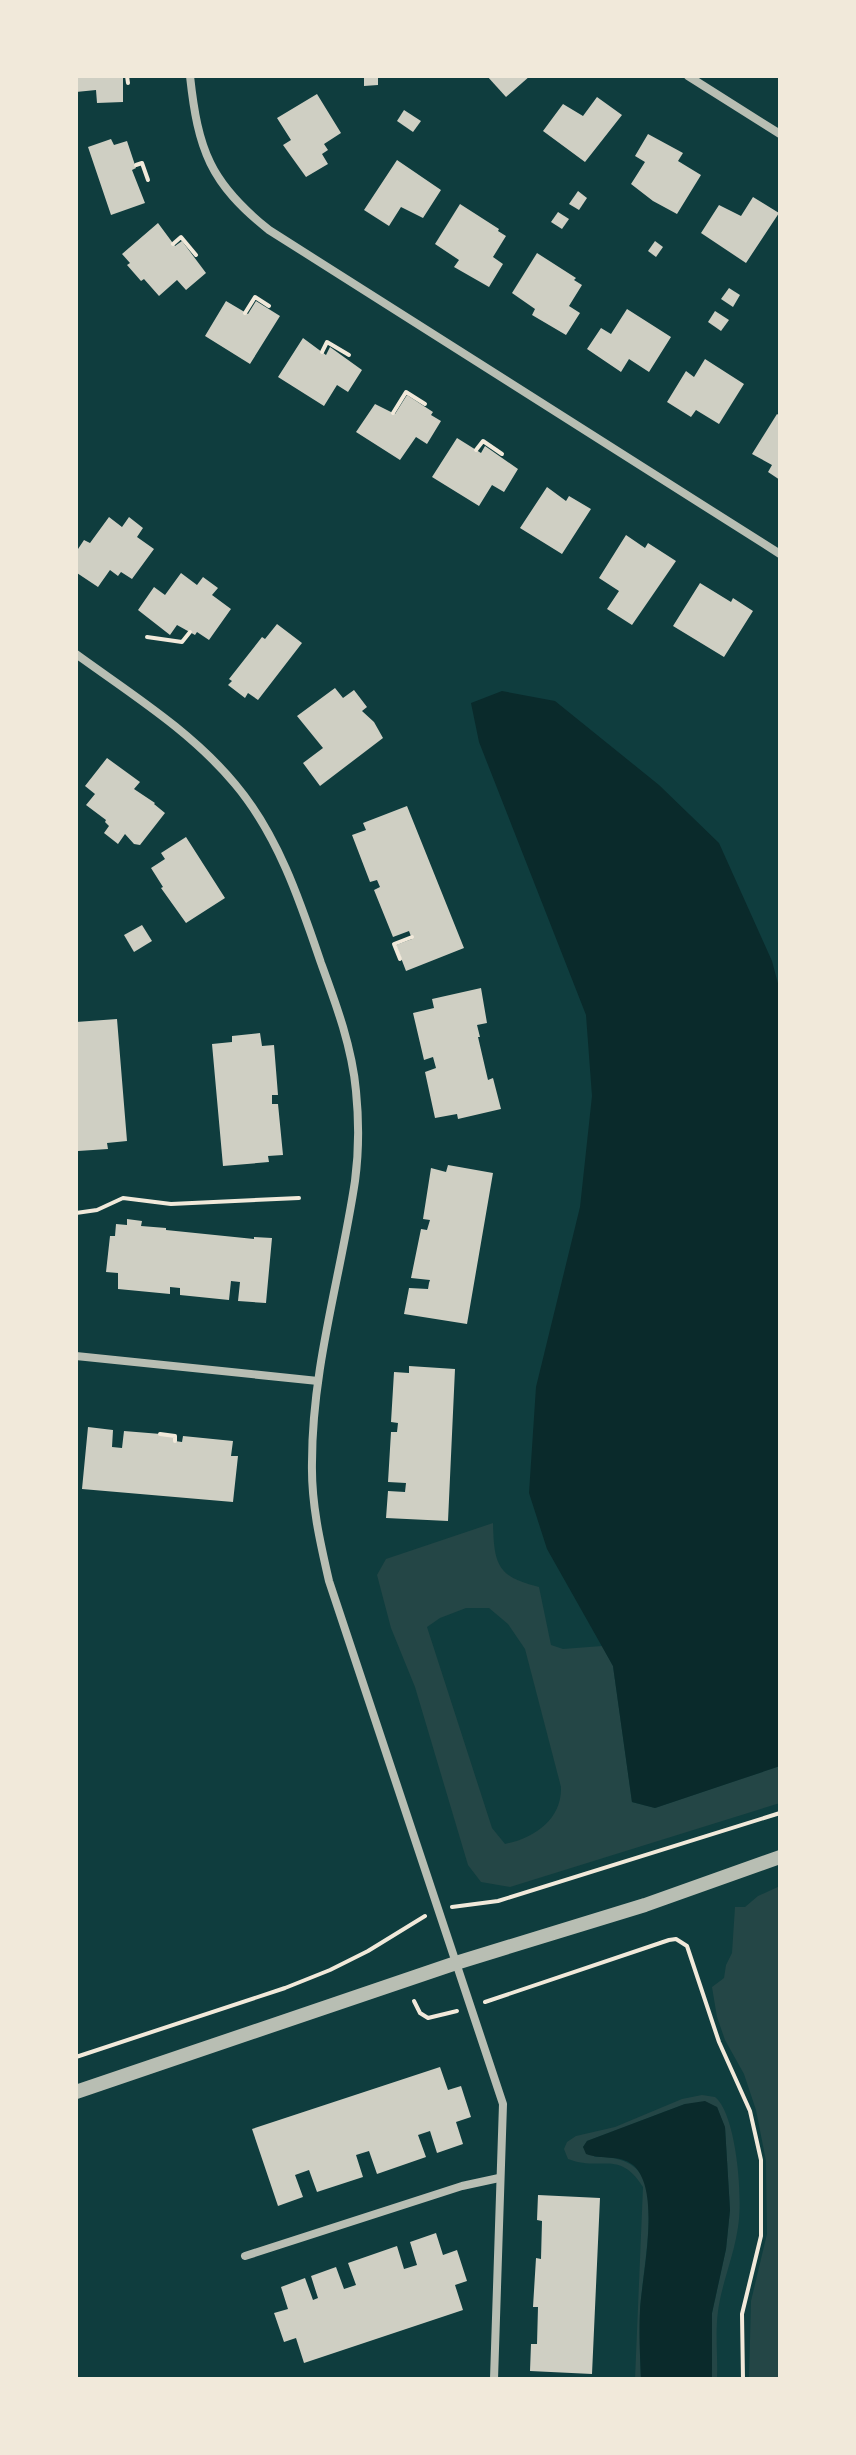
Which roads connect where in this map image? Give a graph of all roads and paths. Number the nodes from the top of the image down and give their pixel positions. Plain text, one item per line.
1 (127, 76) edge
2 (190, 76) edge
3 (688, 76) edge
4 (128, 83) dead end
5 (780, 134) edge
6 (136, 165) dead end
7 (148, 180) dead end
8 (173, 244) dead end
9 (196, 255) dead end
10 (269, 306) dead end
11 (245, 313) dead end
12 (322, 352) dead end
13 (349, 355) dead end
14 (425, 404) dead end
15 (393, 413) dead end
16 (476, 450) dead end
17 (502, 454) dead end
18 (780, 554) edge
19 (190, 632) dead end
20 (147, 637) dead end
21 (76, 654) edge
22 (412, 937) dead end
23 (400, 959) dead end
24 (299, 1198) dead end
25 (76, 1213) edge
26 (76, 1356) edge
27 (318, 1381) junction
28 (160, 1434) dead end
29 (175, 1441) dead end
30 (780, 1813) edge
31 (780, 1857) edge
32 (457, 1905) dead end
33 (420, 1917) dead end
34 (456, 1963) junction
35 (414, 2001) dead end
36 (487, 2001) dead end
37 (445, 2015) dead end
38 (76, 2057) edge
39 (76, 2092) edge
40 (499, 2178) junction
41 (245, 2256) dead end
42 (494, 2379) edge
43 (743, 2379) edge

1 - 4 path
2 - 18 street
3 - 5 street
6 - 7 path
8 - 9 path
10 - 11 path
12 - 13 path
14 - 15 path
16 - 17 path
19 - 20 path
21 - 27 street
22 - 23 path
24 - 25 path
26 - 27 street
27 - 34 street
28 - 29 path
30 - 32 path
31 - 34 street
33 - 38 path
34 - 39 street
34 - 40 street
35 - 37 path
36 - 43 path
40 - 41 street
40 - 42 street

